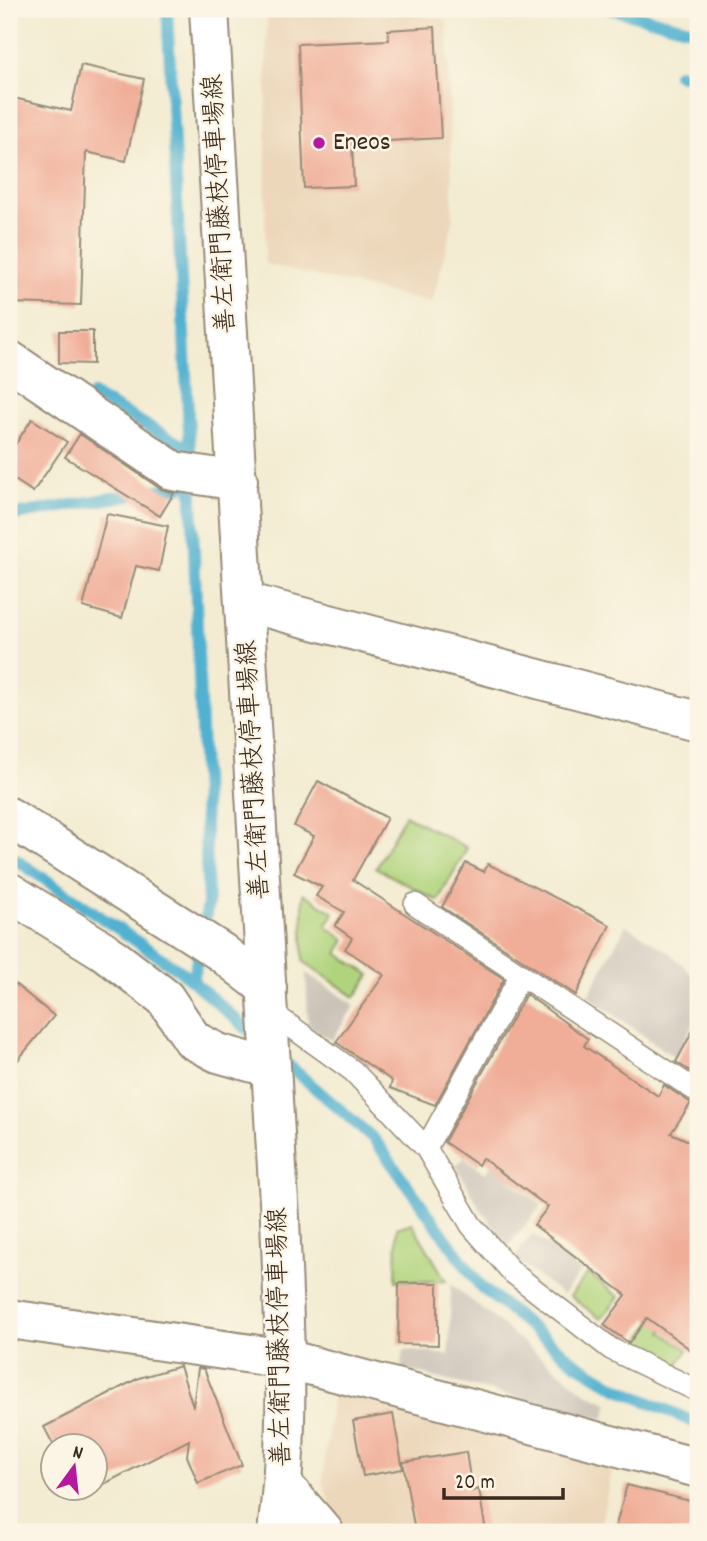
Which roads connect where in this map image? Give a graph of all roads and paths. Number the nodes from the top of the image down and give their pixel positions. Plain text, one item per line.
1 (209, 9) edge
2 (9, 360) edge
3 (238, 481) junction
4 (245, 602) junction
5 (698, 721) edge
6 (9, 817) edge
7 (9, 892) edge
8 (415, 904) dead end
9 (522, 975) junction
10 (271, 1033) junction
11 (698, 1092) edge
12 (426, 1148) junction
13 (9, 1319) edge
14 (286, 1359) junction
15 (698, 1391) edge
16 (698, 1468) edge
17 (284, 1485) junction
18 (277, 1532) edge
19 (324, 1532) edge

1 - 3 street, 善左衛門藤枝停車場線
2 - 3 street
3 - 4 street, 善左衛門藤枝停車場線
4 - 5 street
4 - 10 street, 善左衛門藤枝停車場線
6 - 10 street
7 - 10 street
8 - 9 lane
9 - 11 lane
9 - 12 lane
10 - 12 lane
10 - 14 street, 善左衛門藤枝停車場線
12 - 15 lane
13 - 14 street
14 - 16 street
14 - 17 street, 善左衛門藤枝停車場線
17 - 18 street, 善左衛門藤枝停車場線
17 - 19 street

